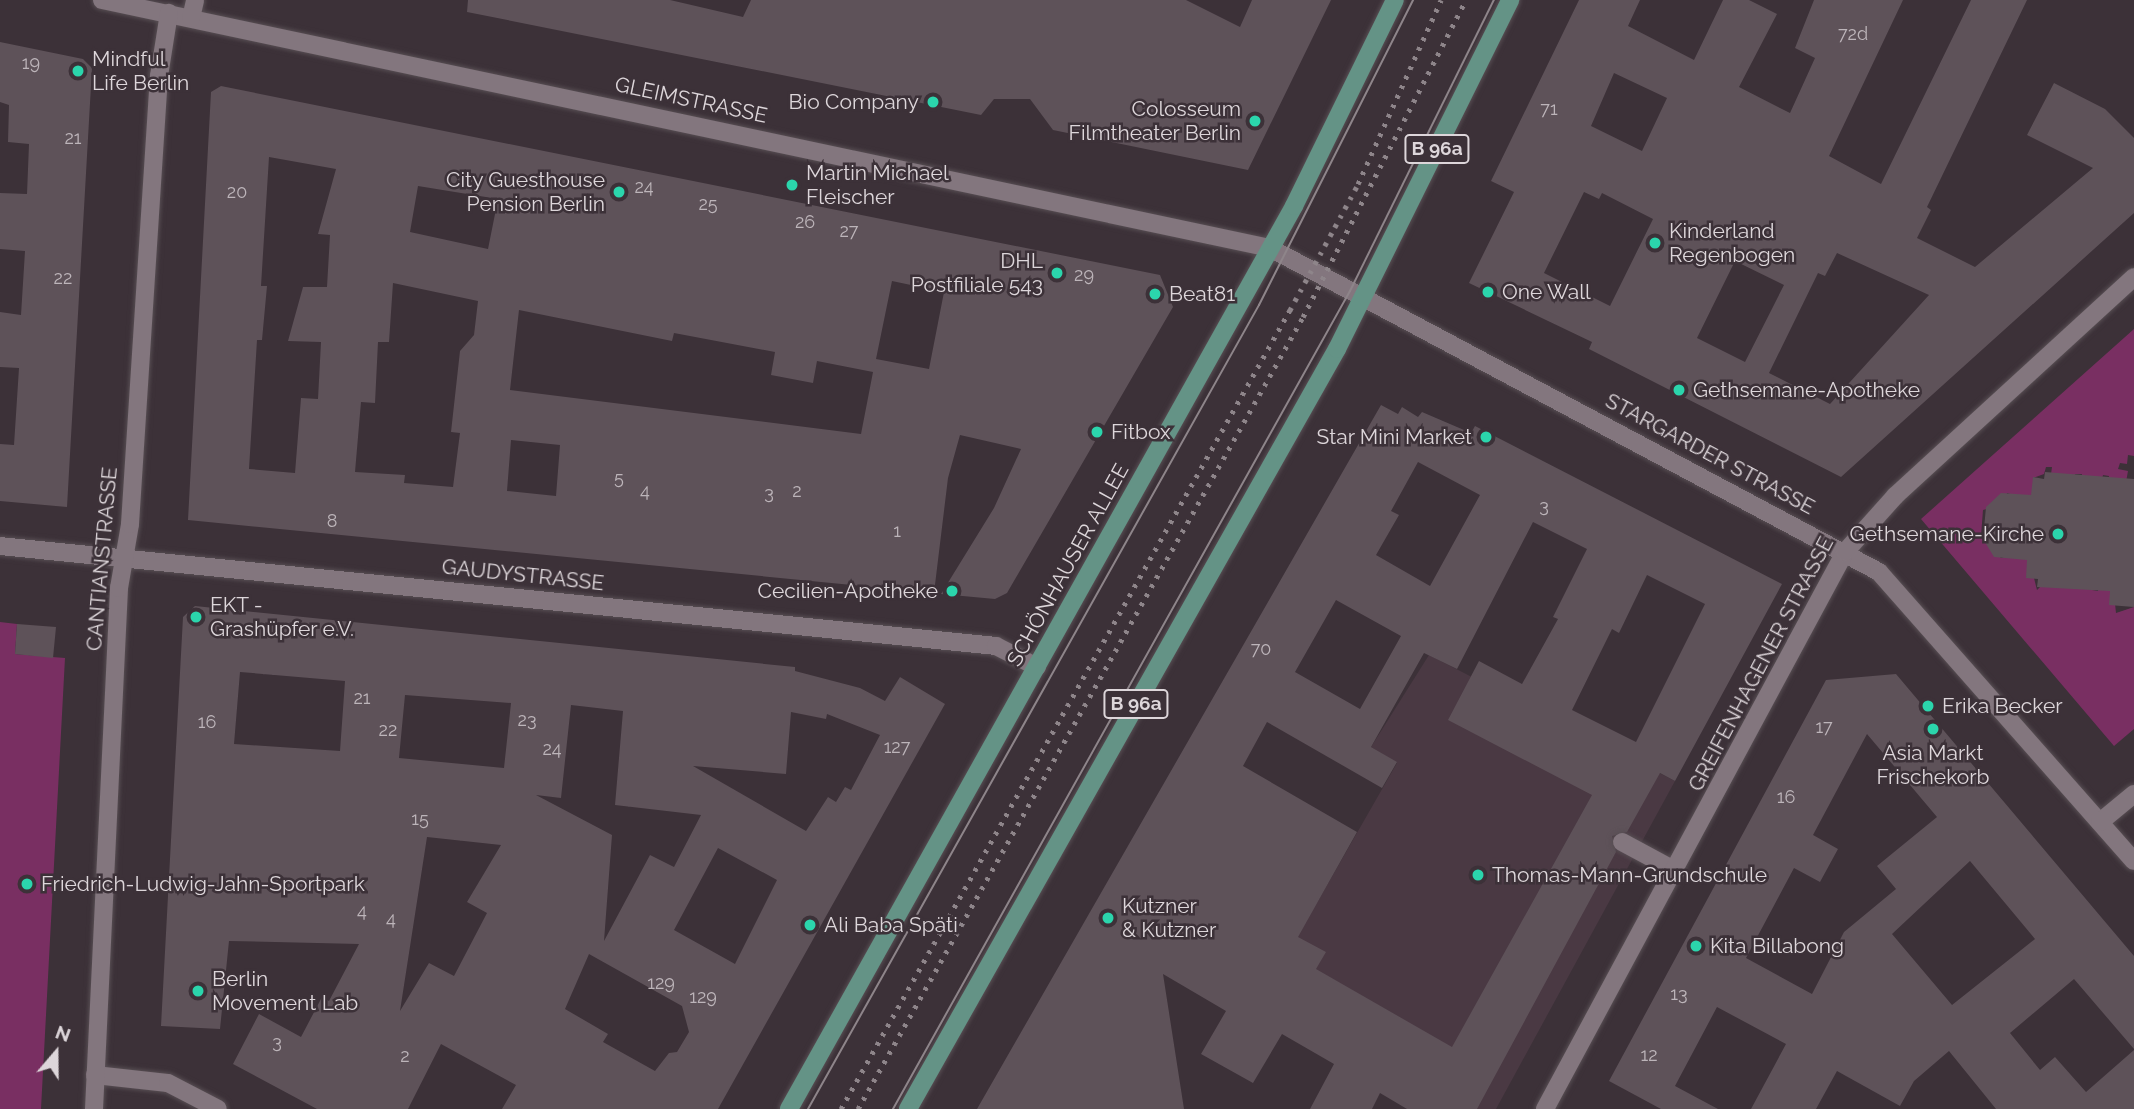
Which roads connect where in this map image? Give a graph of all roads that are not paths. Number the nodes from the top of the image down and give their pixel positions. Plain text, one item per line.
1 (102, 0) edge
2 (1395, 0) edge
3 (1510, 0) edge
4 (193, 9) edge
5 (169, 13) junction
6 (1270, 248) junction
7 (2134, 277) edge
8 (1363, 298) junction
9 (0, 546) edge
10 (1845, 552) junction
11 (124, 558) junction
12 (1037, 667) junction
13 (2134, 794) edge
14 (2100, 822) junction
15 (1622, 842) dead end
16 (2134, 862) edge
17 (1676, 871) junction
18 (94, 1075) junction
19 (94, 1109) edge
20 (218, 1109) edge
21 (789, 1109) edge
22 (908, 1109) edge
23 (1545, 1109) edge

1 - 5 street, GLEIMSTRASSE
2 - 6 main road, SCHÖNHAUSER ALLEE
3 - 8 main road, B 96a
4 - 5 street, GLEIMSTRASSE
4 - 6 street, GLEIMSTRASSE
5 - 11 street, CANTIANSTRASSE
6 - 8 street, GLEIMSTRASSE
6 - 12 main road, SCHÖNHAUSER ALLEE
7 - 10 street, GREIFENHAGENER STRASSE
8 - 10 street, STARGARDER STRASSE
8 - 22 main road, B 96a
9 - 11 street, GAUDYSTRASSE
10 - 14 street, STARGARDER STRASSE
10 - 17 street, GREIFENHAGENER STRASSE
11 - 12 street, GAUDYSTRASSE
11 - 18 street, CANTIANSTRASSE
12 - 21 main road, SCHÖNHAUSER ALLEE
13 - 14 street
14 - 16 street, STARGARDER STRASSE
15 - 17 street
17 - 23 street, GREIFENHAGENER STRASSE
18 - 19 street, CANTIANSTRASSE
18 - 20 street

